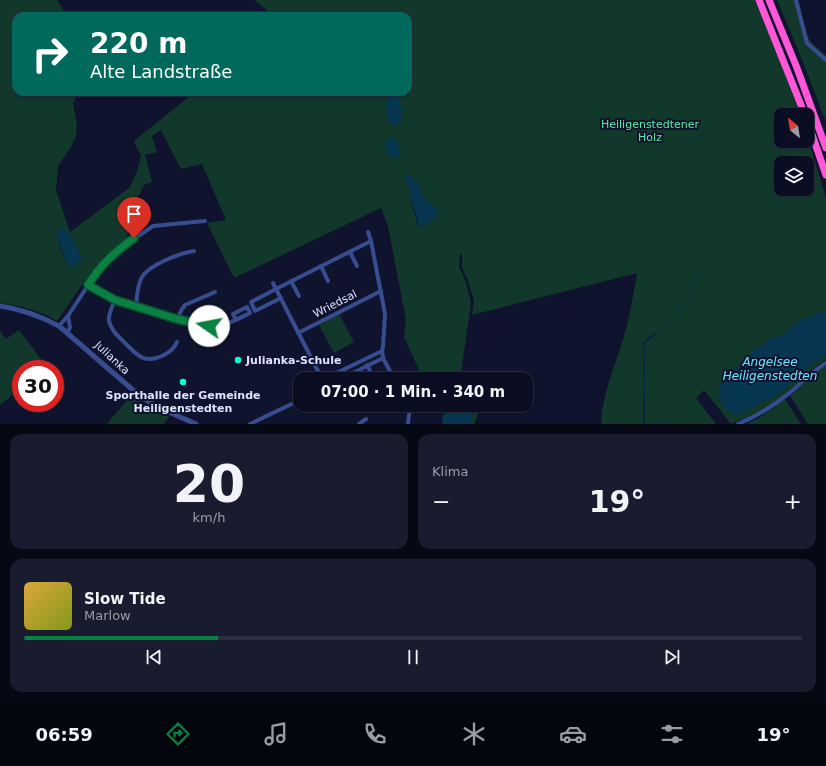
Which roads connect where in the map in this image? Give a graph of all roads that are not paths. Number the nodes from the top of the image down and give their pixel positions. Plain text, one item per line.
1 (759, 0) edge
2 (769, 0) edge
3 (796, 0) edge
4 (826, 60) edge
5 (802, 108) edge
6 (814, 140) edge
7 (826, 148) edge
8 (826, 175) edge
9 (205, 221) dead end
10 (368, 232) dead end
11 (371, 241) junction
12 (194, 251) dead end
13 (350, 252) junction
14 (321, 266) junction
15 (357, 266) dead end
16 (291, 281) junction
17 (328, 281) dead end
18 (272, 282) dead end
19 (88, 285) junction
20 (276, 289) junction
21 (381, 291) junction
22 (215, 292) dead end
23 (299, 296) dead end
24 (280, 298) junction
25 (115, 300) junction
26 (0, 306) edge
27 (136, 307) junction
28 (68, 316) junction
29 (177, 319) junction
30 (236, 320) dead end
31 (59, 326) junction
32 (68, 332) junction
33 (298, 333) junction
34 (177, 342) dead end
35 (382, 351) junction
36 (383, 358) junction
37 (826, 363) edge
38 (367, 365) junction
39 (319, 372) edge
40 (338, 372) edge
41 (354, 372) edge
42 (370, 372) edge
43 (390, 372) edge
44 (293, 403) edge
45 (409, 412) edge
46 (366, 419) dead end
47 (196, 424) edge
48 (250, 424) edge
49 (359, 424) edge
50 (408, 424) edge
51 (738, 424) edge

1 - 5 highway
2 - 7 highway
3 - 4 street
6 - 8 highway
9 - 19 street
10 - 11 street
11 - 13 street
11 - 21 street
12 - 27 street
13 - 14 street
13 - 15 street
14 - 16 street
14 - 17 street
16 - 20 street
16 - 23 street
18 - 20 street
19 - 25 street
19 - 28 street
20 - 24 street
20 - 24 street
21 - 33 street, Wriedsal
21 - 35 street
22 - 29 street
24 - 33 street
25 - 27 street
25 - 34 street
26 - 31 street, Julianka
27 - 29 street
28 - 31 street
28 - 32 street
29 - 30 street
31 - 32 street, Julianka
32 - 47 street, Julianka
33 - 39 street
35 - 36 street
35 - 40 street
36 - 38 street
36 - 43 street
37 - 51 street
38 - 41 street
38 - 42 street
44 - 48 street
45 - 50 street
46 - 49 street

